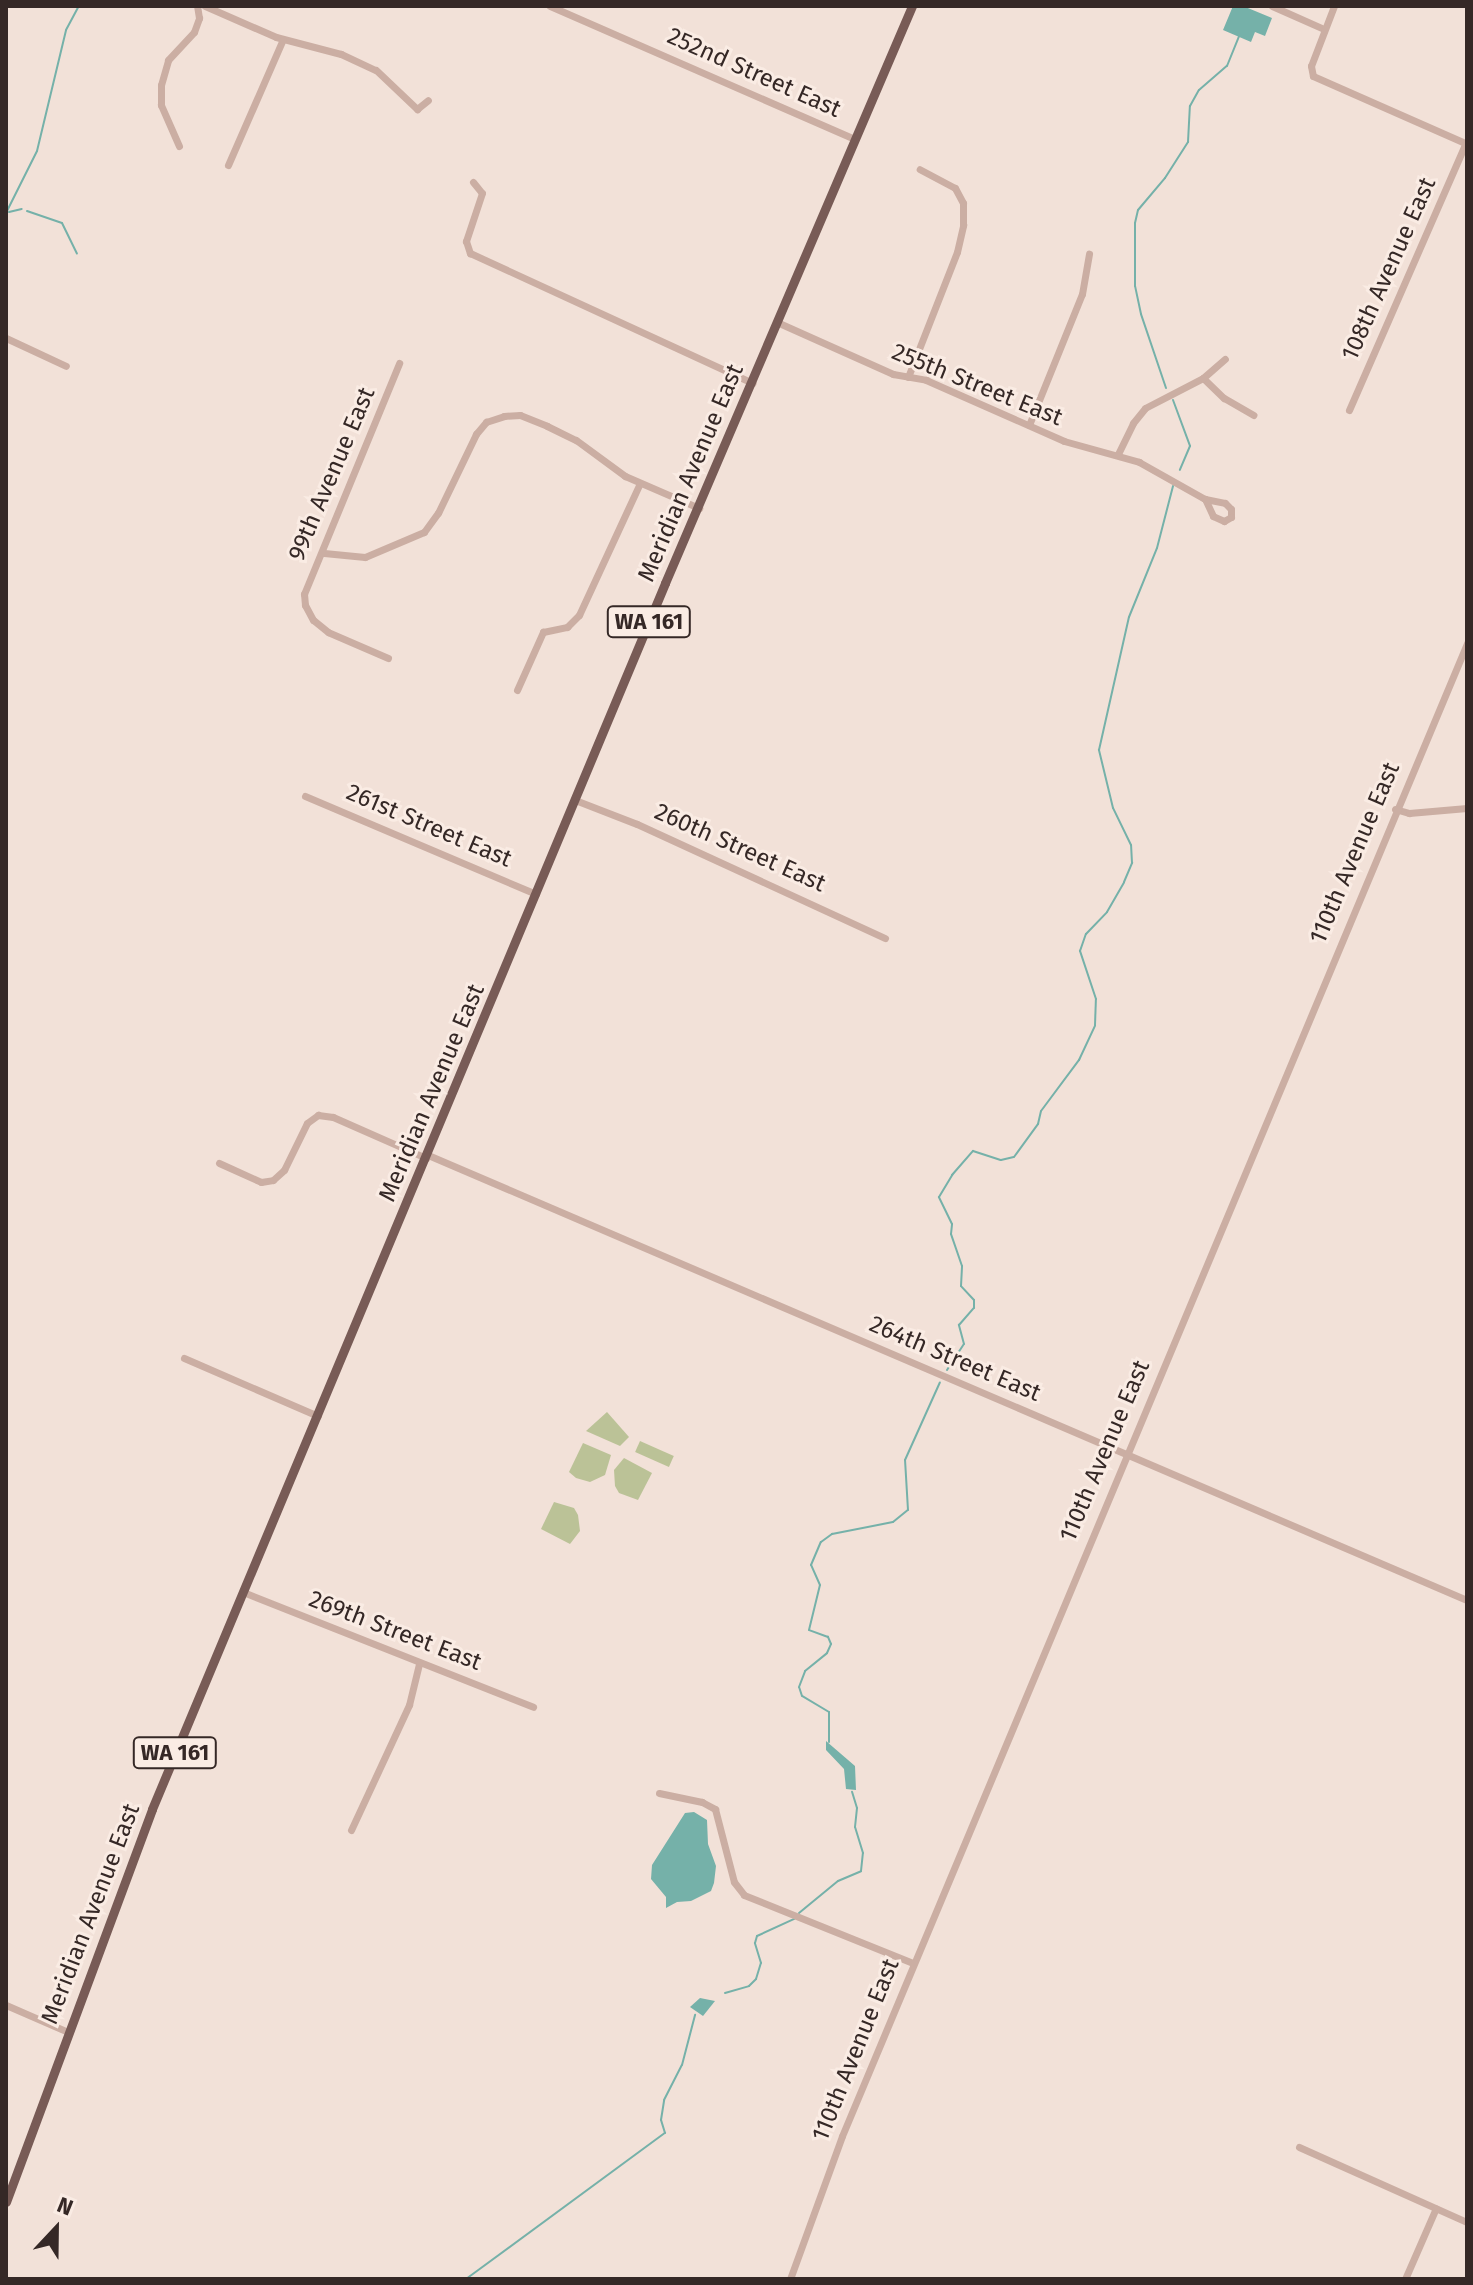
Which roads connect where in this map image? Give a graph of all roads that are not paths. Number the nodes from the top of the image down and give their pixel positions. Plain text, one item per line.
1 (197, 6) edge
2 (205, 6) edge
3 (550, 6) edge
4 (1272, 6) edge
5 (1334, 6) edge
6 (909, 7) edge
7 (1324, 29) junction
8 (283, 39) junction
9 (428, 100) dead end
10 (855, 139) junction
11 (1466, 144) edge
12 (179, 146) dead end
13 (228, 165) dead end
14 (920, 169) dead end
15 (473, 182) dead end
16 (1089, 254) dead end
17 (779, 323) junction
18 (6, 338) edge
19 (1225, 359) dead end
20 (399, 363) dead end
21 (66, 366) dead end
22 (908, 377) junction
23 (1203, 378) junction
24 (752, 383) junction
25 (1349, 410) dead end
26 (1254, 415) dead end
27 (1029, 425) junction
28 (1118, 454) junction
29 (640, 483) junction
30 (1205, 499) dead end
31 (699, 508) junction
32 (324, 553) junction
33 (1467, 643) edge
34 (388, 658) dead end
35 (517, 690) dead end
36 (305, 796) dead end
37 (575, 800) junction
38 (1467, 808) edge
39 (1395, 809) junction
40 (536, 894) junction
41 (885, 938) dead end
42 (427, 1157) junction
43 (219, 1163) dead end
44 (184, 1358) dead end
45 (318, 1416) junction
46 (1126, 1455) junction
47 (243, 1592) junction
48 (1467, 1600) edge
49 (419, 1664) junction
50 (533, 1707) dead end
51 (659, 1793) dead end
52 (351, 1830) dead end
53 (913, 1963) junction
54 (6, 2005) edge
55 (68, 2032) junction
56 (1299, 2147) dead end
57 (6, 2202) edge
58 (1436, 2208) junction
59 (1467, 2222) edge
60 (790, 2279) edge
61 (1405, 2279) edge

1 - 12 street
2 - 8 street
3 - 10 street, 252nd Street East
4 - 7 street
5 - 7 street
6 - 10 main road, Meridian Avenue East / WA 161
7 - 11 street
8 - 9 street
8 - 13 street
10 - 17 main road, Meridian Avenue East / WA 161
11 - 25 street, 108th Avenue East
14 - 22 street
15 - 24 street
16 - 27 street
17 - 22 street, 255th Street East
17 - 24 main road, Meridian Avenue East / WA 161
18 - 21 street
19 - 23 street
20 - 32 street, 99th Avenue East
22 - 27 street, 255th Street East
23 - 26 street
23 - 28 street
24 - 31 main road, Meridian Avenue East / WA 161
27 - 28 street, 255th Street East
28 - 30 street, 255th Street East
29 - 31 street
29 - 32 street
29 - 35 street
31 - 37 main road, Meridian Avenue East / WA 161
32 - 34 street, 99th Avenue East
33 - 39 street, 110th Avenue East
36 - 40 street, 261st Street East
37 - 40 main road, Meridian Avenue East / WA 161
37 - 41 street, 260th Street East
38 - 39 street
39 - 46 street, 110th Avenue East
40 - 42 main road, Meridian Avenue East / WA 161
42 - 43 street, 264th Street East
42 - 45 main road, Meridian Avenue East / WA 161
42 - 46 street, 264th Street East
44 - 45 street
45 - 47 main road, Meridian Avenue East / WA 161
46 - 48 street, 264th Street East
46 - 53 street, 110th Avenue East
47 - 49 street, 269th Street East
47 - 55 main road, Meridian Avenue East / WA 161
49 - 50 street, 269th Street East
49 - 52 street
51 - 53 street
53 - 60 street, 110th Avenue East
54 - 55 street
55 - 57 main road, Meridian Avenue East / WA 161
56 - 58 street
58 - 59 street
58 - 61 street

